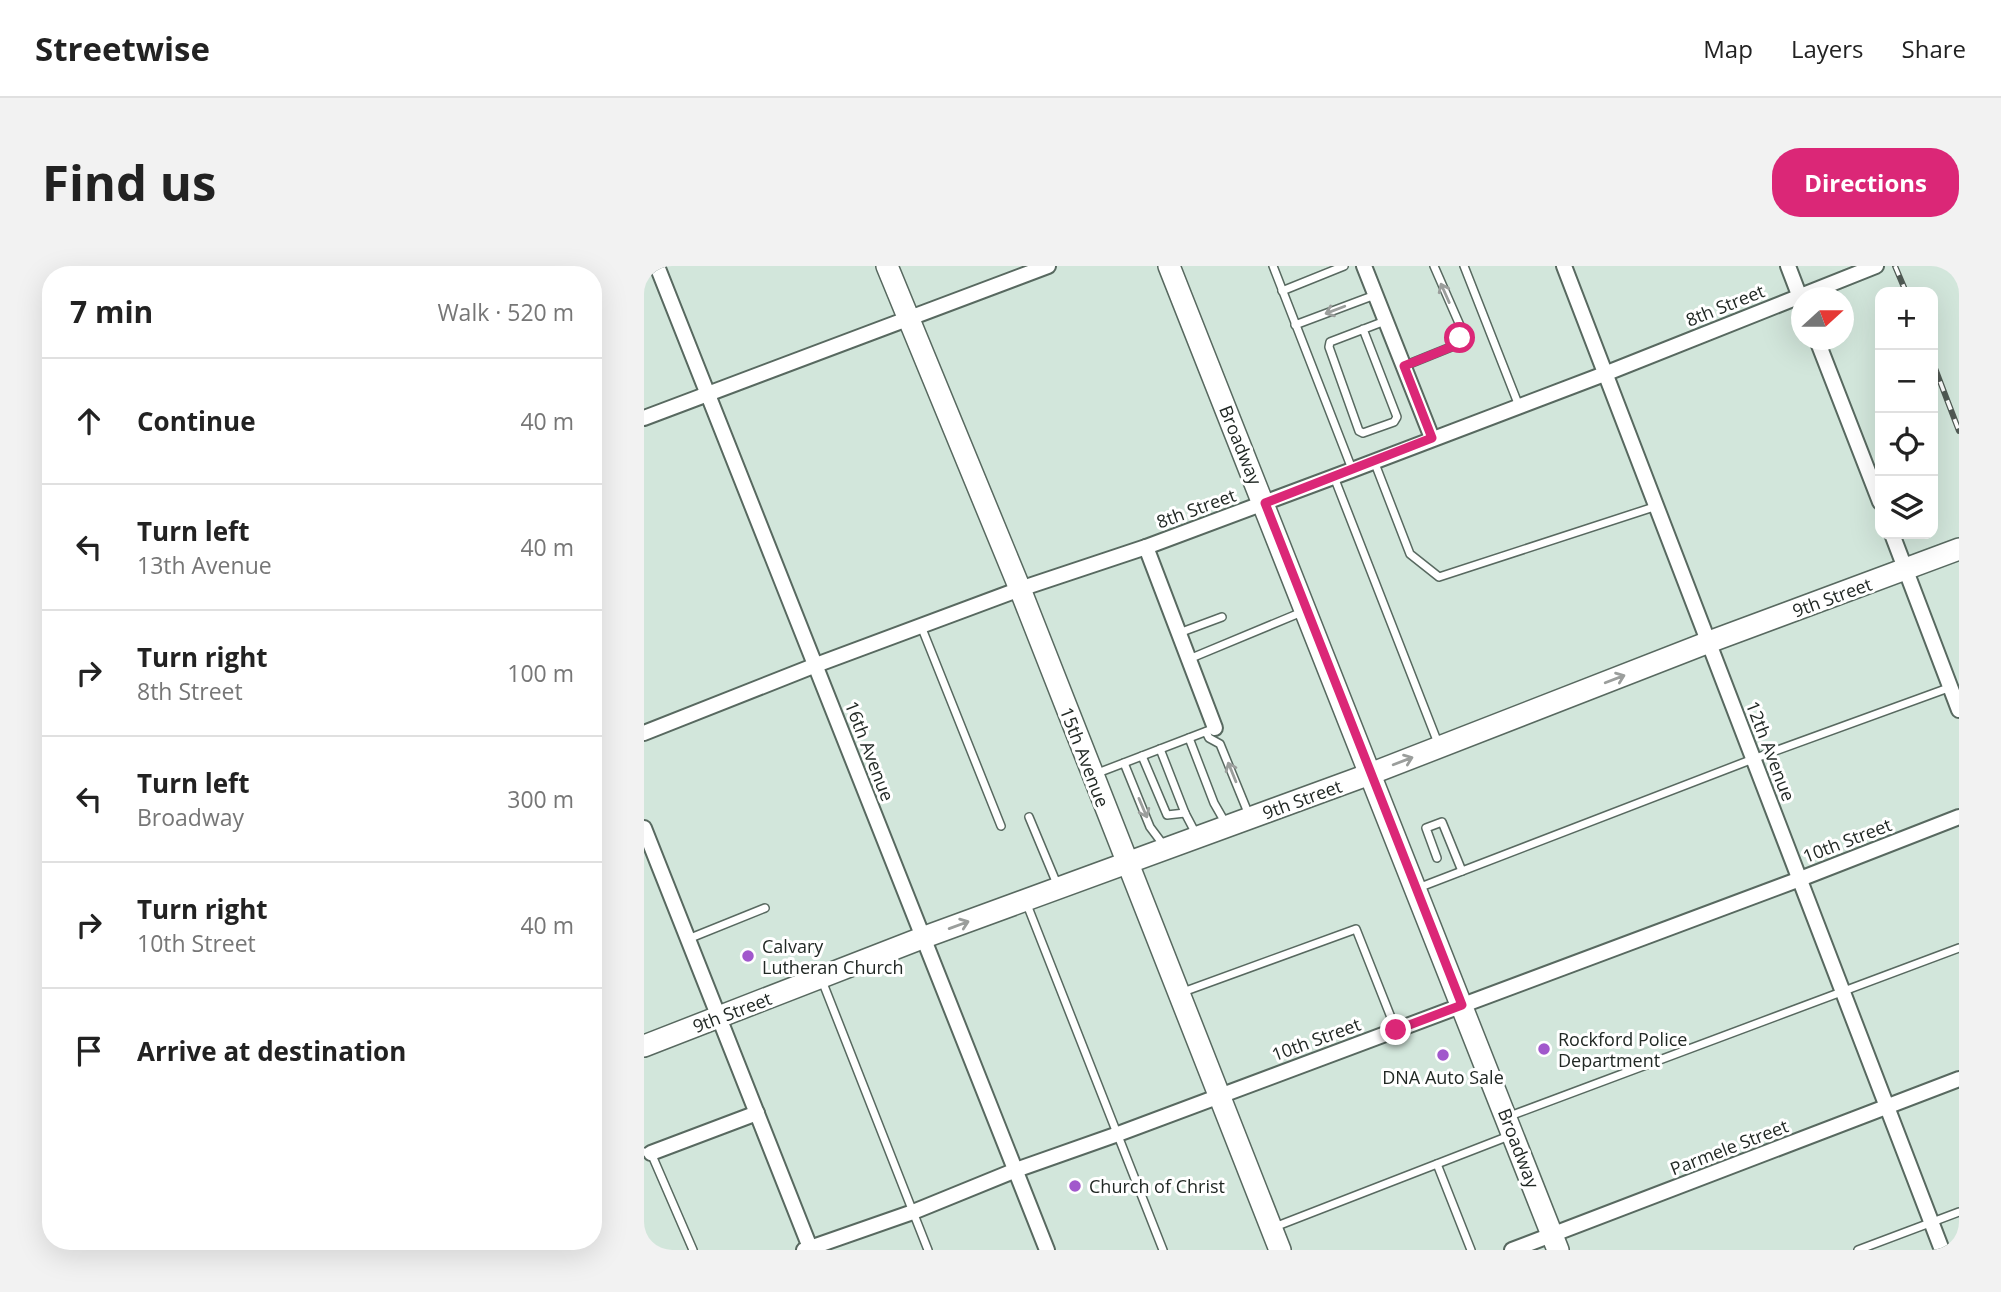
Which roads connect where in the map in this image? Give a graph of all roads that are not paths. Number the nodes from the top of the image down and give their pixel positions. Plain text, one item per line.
1 (657, 266) edge
2 (887, 266) edge
3 (1048, 266) edge
4 (1169, 266) edge
5 (1273, 266) edge
6 (1343, 266) edge
7 (1364, 266) edge
8 (1434, 266) edge
9 (1464, 266) edge
10 (1564, 266) edge
11 (1788, 266) edge
12 (1877, 266) edge
13 (1796, 287) edge
14 (1826, 287) edge
15 (1282, 291) junction
16 (1376, 295) junction
17 (1791, 301) edge
18 (908, 319) junction
19 (1386, 321) junction
20 (1295, 325) junction
21 (1363, 329) junction
22 (1821, 350) edge
23 (1404, 366) junction
24 (1607, 373) junction
25 (708, 393) junction
26 (1519, 406) junction
27 (644, 418) edge
28 (1432, 438) junction
29 (1374, 461) junction
30 (1352, 470) junction
31 (1334, 476) junction
32 (1875, 489) edge
33 (1265, 503) junction
34 (1657, 506) junction
35 (1894, 539) edge
36 (1146, 547) junction
37 (1959, 549) edge
38 (1906, 569) junction
39 (1020, 589) junction
40 (1306, 611) junction
41 (1222, 617) dead end
42 (921, 626) junction
43 (1179, 633) junction
44 (1709, 642) junction
45 (1189, 659) junction
46 (816, 665) junction
47 (1951, 687) junction
48 (1959, 710) edge
49 (1211, 730) junction
50 (644, 733) edge
51 (1189, 738) junction
52 (1439, 747) junction
53 (1160, 749) junction
54 (1142, 756) junction
55 (1754, 759) junction
56 (1124, 763) junction
57 (1370, 774) junction
58 (1092, 775) junction
59 (1185, 813) junction
60 (1029, 817) dead end
61 (1959, 817) edge
62 (1251, 819) junction
63 (1001, 826) dead end
64 (1227, 827) junction
65 (644, 828) edge
66 (1198, 838) junction
67 (1167, 850) junction
68 (1437, 858) dead end
69 (1127, 865) junction
70 (1462, 871) junction
71 (1800, 879) junction
72 (1059, 889) junction
73 (1416, 889) junction
74 (1026, 901) junction
75 (765, 908) dead end
76 (922, 938) junction
77 (688, 939) junction
78 (1959, 948) edge
79 (821, 978) junction
80 (1842, 992) junction
81 (1179, 993) junction
82 (1462, 1005) junction
83 (719, 1017) junction
84 (1396, 1030) junction
85 (644, 1046) edge
86 (1959, 1079) edge
87 (1220, 1095) junction
88 (1887, 1106) junction
89 (757, 1113) junction
90 (1510, 1126) junction
91 (1118, 1134) junction
92 (648, 1153) edge
93 (1437, 1164) junction
94 (1016, 1170) junction
95 (913, 1212) junction
96 (1959, 1212) edge
97 (1931, 1222) junction
98 (1271, 1228) junction
99 (1555, 1242) edge
100 (809, 1249) edge
101 (693, 1250) edge
102 (928, 1250) edge
103 (1047, 1250) edge
104 (1163, 1250) edge
105 (1280, 1250) edge
106 (1471, 1250) edge
107 (1512, 1250) edge
108 (1858, 1250) edge
109 (1942, 1250) edge

1 - 25 street, 16th Avenue
2 - 18 street, 15th Avenue
3 - 18 street
4 - 33 street, Broadway
5 - 15 lane
6 - 15 lane
7 - 16 street
23 -> 8 lane
9 - 26 lane
10 - 24 street, 12th Avenue
11 - 13 street
12 - 14 street, 8th Street
15 - 20 lane
16 - 19 street
16 -> 20 lane
17 - 24 street, 8th Street
18 - 25 street
18 - 39 street, 15th Avenue
19 - 21 lane
19 - 23 street
20 - 30 lane
21 - 21 lane
22 - 32 street
23 - 28 street
24 - 26 street, 8th Street
24 - 34 street, 12th Avenue
25 - 27 street
25 - 46 street, 16th Avenue
26 - 28 street, 8th Street
28 - 29 street, 8th Street
29 - 30 street, 8th Street
29 - 34 lane
30 - 31 street, 8th Street
31 - 33 street, 8th Street
31 - 52 lane
33 - 36 street, 8th Street
33 - 40 street, Broadway
34 - 44 street, 12th Avenue
35 - 38 street
36 - 39 street, 8th Street
36 - 43 street
37 - 38 street, 9th Street
38 - 44 street, 9th Street
38 - 47 street
39 - 42 street, 8th Street
39 - 58 street, 15th Avenue
40 - 45 lane
40 - 57 street, Broadway
41 - 43 lane
42 - 46 street, 8th Street
42 - 63 lane
43 - 45 street
52 -> 44 street, 9th Street
44 - 55 street, 12th Avenue
45 - 49 street
46 - 50 street, 8th Street
46 - 76 street, 16th Avenue
47 - 48 street
47 - 55 lane
49 - 51 lane
62 -> 49 lane
51 - 53 lane
51 - 64 lane
57 -> 52 street, 9th Street
53 - 54 lane
53 - 59 lane
54 - 56 lane
54 - 59 lane
55 - 70 lane
55 - 71 street, 12th Avenue
56 - 58 lane
56 -> 67 lane
57 - 62 street, 9th Street
57 - 73 street, Broadway
58 - 69 street, 15th Avenue
59 - 66 lane
60 - 72 lane
61 - 71 street, 10th Street
62 - 64 street, 9th Street
64 - 66 street, 9th Street
65 - 77 street
66 - 67 street, 9th Street
67 - 69 street, 9th Street
68 - 70 lane
69 - 72 street, 9th Street
69 - 81 street, 15th Avenue
70 - 73 lane
71 - 80 street, 12th Avenue
71 - 82 street, 10th Street
72 - 74 street, 9th Street
73 - 82 street, Broadway
76 -> 74 street, 9th Street
74 - 91 lane
75 - 77 lane
76 - 79 street, 9th Street
76 - 94 street, 16th Avenue
77 - 83 street
78 - 80 lane
79 - 83 street, 9th Street
79 - 95 lane
80 - 88 street, 12th Avenue
80 - 90 lane
81 - 84 lane
81 - 87 street, 15th Avenue
82 - 84 street, 10th Street
82 - 90 street, Broadway
83 - 85 street, 9th Street
83 - 89 street
84 - 87 street, 10th Street
86 - 88 street, Parmele Street
87 - 91 street, 10th Street
87 - 98 street, 15th Avenue
88 - 97 street, 12th Avenue
88 - 99 street, Parmele Street
89 - 92 street
89 - 100 street
90 - 93 lane
90 - 99 street, Broadway
91 - 94 street, 10th Street
91 - 104 lane
92 - 101 lane
93 - 98 lane
93 - 106 lane
94 - 95 street, 10th Street
94 - 103 street, 16th Avenue
95 - 100 street, 10th Street
95 - 102 lane
96 - 97 lane
97 - 108 lane
97 - 109 street, 12th Avenue
98 - 105 street, 15th Avenue
99 - 107 street, Parmele Street

